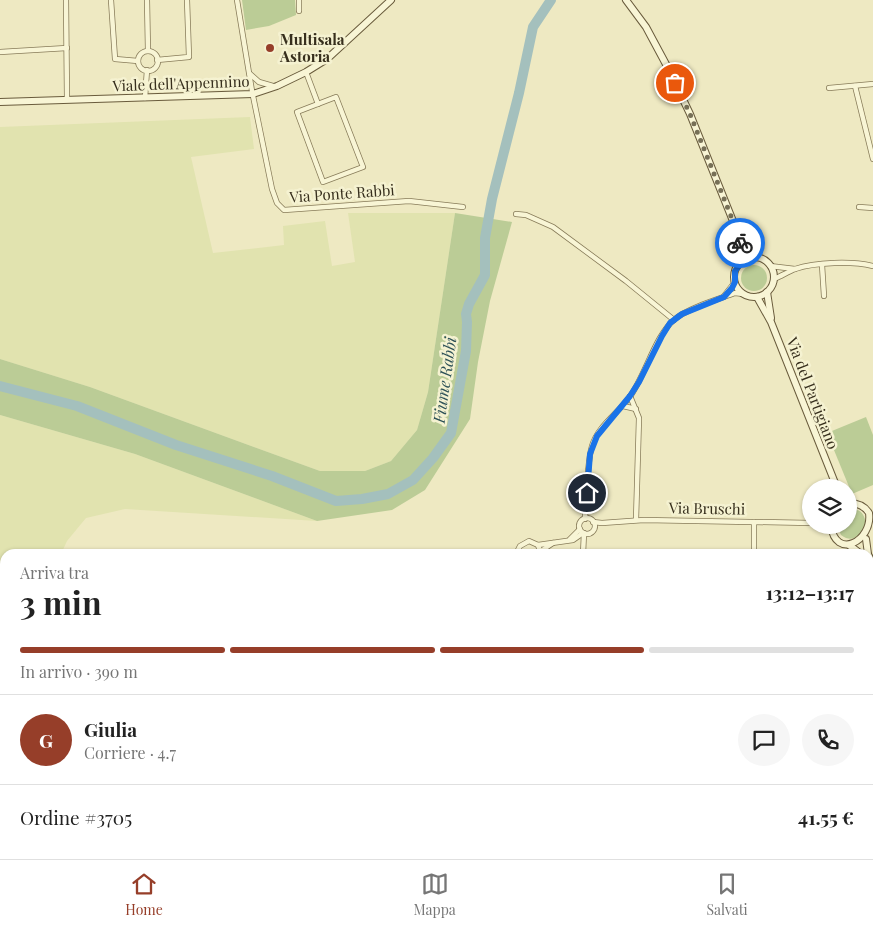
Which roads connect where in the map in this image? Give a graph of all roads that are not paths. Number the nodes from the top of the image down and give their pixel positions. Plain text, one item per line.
1 (66, 0) edge
2 (111, 0) edge
3 (147, 0) edge
4 (187, 0) edge
5 (237, 0) edge
6 (298, 0) edge
7 (391, 0) edge
8 (626, 0) edge
9 (299, 12) dead end
10 (67, 48) junction
11 (148, 51) junction
12 (0, 52) edge
13 (157, 60) junction
14 (138, 61) junction
15 (147, 70) junction
16 (306, 72) junction
17 (249, 74) junction
18 (873, 84) edge
19 (277, 86) junction
20 (856, 86) junction
21 (829, 88) dead end
22 (253, 94) junction
23 (145, 98) junction
24 (67, 99) junction
25 (0, 102) edge
26 (318, 104) junction
27 (873, 159) edge
28 (463, 207) dead end
29 (859, 207) dead end
30 (873, 208) edge
31 (516, 214) dead end
32 (739, 236) junction
33 (753, 257) junction
34 (742, 262) junction
35 (822, 265) junction
36 (770, 266) junction
37 (873, 266) edge
38 (796, 269) junction
39 (774, 279) junction
40 (735, 282) junction
41 (768, 292) junction
42 (743, 294) junction
43 (824, 296) dead end
44 (724, 297) junction
45 (757, 297) junction
46 (674, 320) junction
47 (771, 322) junction
48 (630, 396) junction
49 (623, 406) junction
50 (636, 409) junction
51 (832, 479) edge
52 (857, 504) edge
53 (585, 519) junction
54 (636, 520) junction
55 (593, 522) junction
56 (754, 522) junction
57 (602, 523) junction
58 (802, 523) edge
59 (582, 531) junction
60 (592, 531) junction
61 (834, 534) edge
62 (866, 539) junction
63 (554, 542) junction
64 (583, 544) junction
65 (848, 544) junction
66 (538, 545) junction
67 (518, 549) edge
68 (540, 549) edge
69 (545, 549) edge
70 (583, 549) edge
71 (754, 549) edge
72 (854, 549) edge
73 (867, 549) edge

1 - 10 street
2 - 14 street
3 - 11 street
4 - 13 street
5 - 17 street
6 - 9 street
7 - 16 main road, Viale dell'Appennino
8 - 32 main road
10 - 12 street
10 - 24 street
11 - 13 street
11 - 14 street
13 - 15 street
14 - 15 street
15 - 23 street
16 - 19 main road, Viale dell'Appennino
16 - 26 street
17 - 19 street
17 - 22 street
18 - 20 street
19 - 22 main road, Viale dell'Appennino
20 - 21 street
20 - 27 street
22 - 23 main road, Viale dell'Appennino
22 - 28 street, Via Ponte Rabbi
23 - 24 main road, Viale dell'Appennino
24 - 25 main road, Viale dell'Appennino
26 - 26 street
29 - 30 street
31 - 46 street
32 - 33 main road
32 - 34 main road
33 - 34 main road
33 - 36 main road
34 - 40 main road
35 - 37 street
35 - 38 street
35 - 43 street
36 - 38 street
36 - 39 main road
38 - 39 street
39 - 41 main road
40 - 42 main road
40 - 44 street
41 - 45 main road
41 - 47 main road, Via del Partigiano
42 - 44 street
42 - 45 main road
44 - 46 street
45 - 47 main road, Via del Partigiano
46 - 48 street
47 - 51 main road, Via del Partigiano
48 - 49 street
48 - 50 street
49 - 50 street
49 - 53 street
50 - 54 street
52 - 62 main road
53 - 55 street, Via Bruschi
53 - 59 street
54 - 56 street, Via Bruschi
54 - 57 street, Via Bruschi
55 - 57 street, Via Bruschi
55 - 60 street
56 - 58 street, Via Bruschi
56 - 71 street
57 - 60 street
59 - 60 street
59 - 63 street
59 - 64 street
60 - 64 street
61 - 65 main road
62 - 65 main road
62 - 73 main road
63 - 66 street
63 - 69 street
64 - 70 street
65 - 72 main road
66 - 67 street
66 - 68 street

